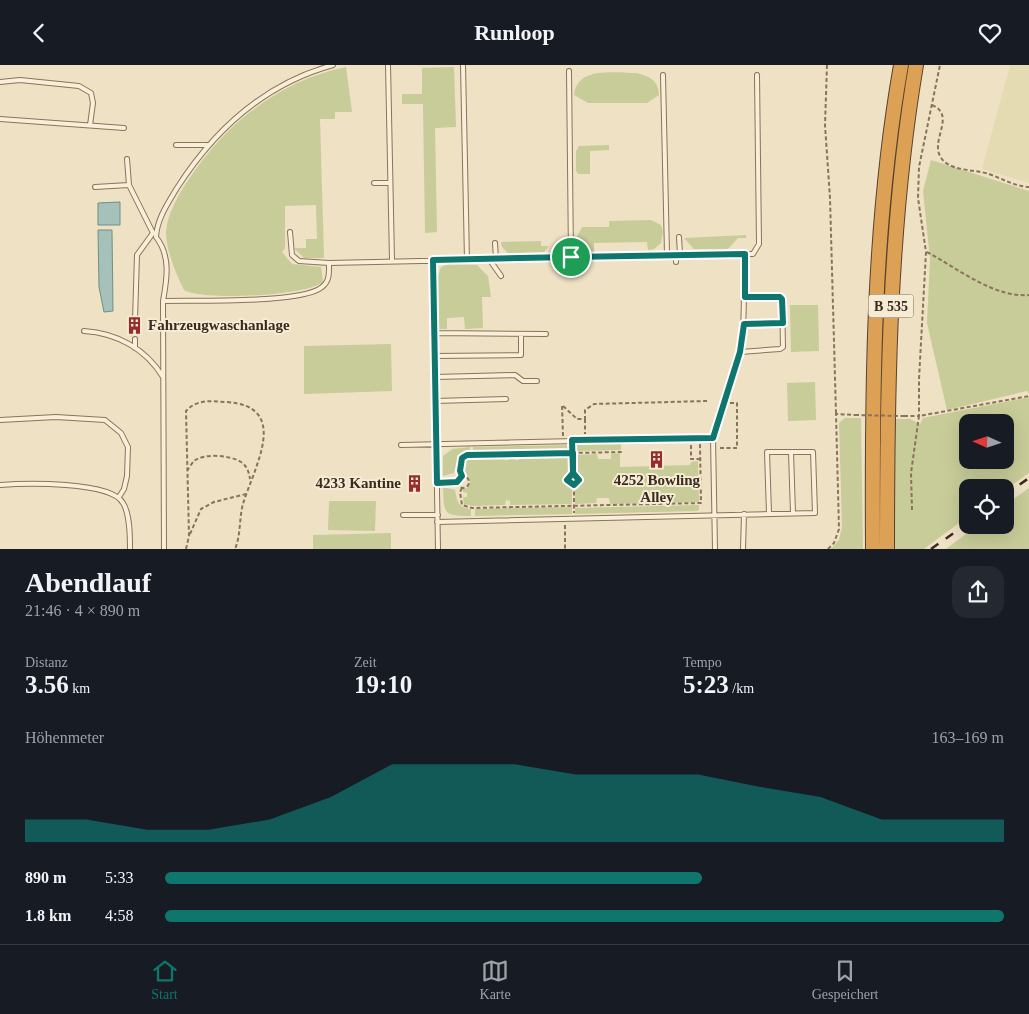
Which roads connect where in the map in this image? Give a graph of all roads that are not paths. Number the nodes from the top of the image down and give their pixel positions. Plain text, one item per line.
1 (334, 65) edge
2 (388, 65) edge
3 (463, 65) edge
4 (901, 65) edge
5 (916, 65) edge
6 (569, 71) dead end
7 (663, 75) dead end
8 (757, 75) dead end
9 (0, 82) edge
10 (262, 89) dead end
11 (264, 95) junction
12 (0, 119) edge
13 (569, 123) junction
14 (575, 123) dead end
15 (90, 125) junction
16 (124, 128) dead end
17 (176, 145) dead end
18 (207, 145) junction
19 (127, 159) dead end
20 (374, 183) dead end
21 (390, 183) junction
22 (129, 185) junction
23 (95, 187) dead end
24 (570, 200) junction
25 (576, 200) dead end
26 (290, 232) dead end
27 (152, 233) junction
28 (156, 237) junction
29 (679, 237) dead end
30 (495, 243) dead end
31 (667, 254) junction
32 (678, 254) junction
33 (745, 254) junction
34 (571, 257) junction
35 (489, 259) junction
36 (496, 259) junction
37 (392, 260) junction
38 (433, 260) junction
39 (467, 260) junction
40 (676, 262) dead end
41 (329, 263) junction
42 (501, 276) dead end
43 (745, 297) junction
44 (163, 301) junction
45 (135, 320) dead end
46 (783, 323) junction
47 (744, 324) junction
48 (84, 331) dead end
49 (434, 333) junction
50 (521, 334) junction
51 (546, 334) dead end
52 (135, 339) dead end
53 (135, 348) junction
54 (740, 352) junction
55 (434, 356) junction
56 (435, 377) junction
57 (163, 379) junction
58 (537, 381) dead end
59 (506, 399) dead end
60 (435, 401) junction
61 (0, 420) edge
62 (713, 438) junction
63 (436, 444) junction
64 (401, 445) dead end
65 (791, 452) junction
66 (0, 485) edge
67 (119, 497) junction
68 (769, 513) junction
69 (793, 513) junction
70 (714, 514) junction
71 (744, 514) junction
72 (403, 515) dead end
73 (438, 515) junction
74 (437, 521) junction
75 (130, 549) edge
76 (164, 549) edge
77 (438, 549) edge
78 (715, 549) edge
79 (743, 549) edge
80 (873, 549) edge
81 (887, 549) edge

1 - 11 lane
2 - 21 lane
3 - 39 lane
4 - 80 highway, B 535
5 - 81 highway, B 535
6 - 13 lane
7 - 31 lane
8 - 33 lane
9 - 15 lane
10 - 11 lane
11 - 18 lane
12 - 15 lane
13 - 14 lane
13 - 24 lane
15 - 16 lane
17 - 18 lane
18 - 28 lane
19 - 22 lane
20 - 21 lane
21 - 37 lane
22 - 23 lane
22 - 27 lane
24 - 25 lane
24 - 34 lane
26 - 41 lane
27 - 28 lane
27 - 45 lane
28 - 44 lane
29 - 32 lane
30 - 36 lane
31 - 32 lane
31 - 34 lane
32 - 33 lane
32 - 40 lane
33 - 43 lane
34 - 36 lane
35 - 36 lane
35 - 39 lane
35 - 42 lane
37 - 38 lane
37 - 41 lane
38 - 39 lane
38 - 49 lane
41 - 44 lane
43 - 46 lane
43 - 47 lane
44 - 57 lane
46 - 47 lane
46 - 54 lane
47 - 54 lane
48 - 53 lane
49 - 50 lane
49 - 55 lane
50 - 51 lane
50 - 55 lane
52 - 53 lane
53 - 57 lane
54 - 62 lane
55 - 56 lane
56 - 58 lane
56 - 60 lane
57 - 76 lane
59 - 60 lane
60 - 63 lane
61 - 67 lane
62 - 63 lane
62 - 70 lane
63 - 64 lane
63 - 73 lane
65 - 68 lane
65 - 69 lane
65 - 69 lane
66 - 67 lane
67 - 75 lane
68 - 69 lane
68 - 71 lane
70 - 71 lane
70 - 74 lane
70 - 78 lane
71 - 79 lane
72 - 73 lane
73 - 74 lane
74 - 77 lane

